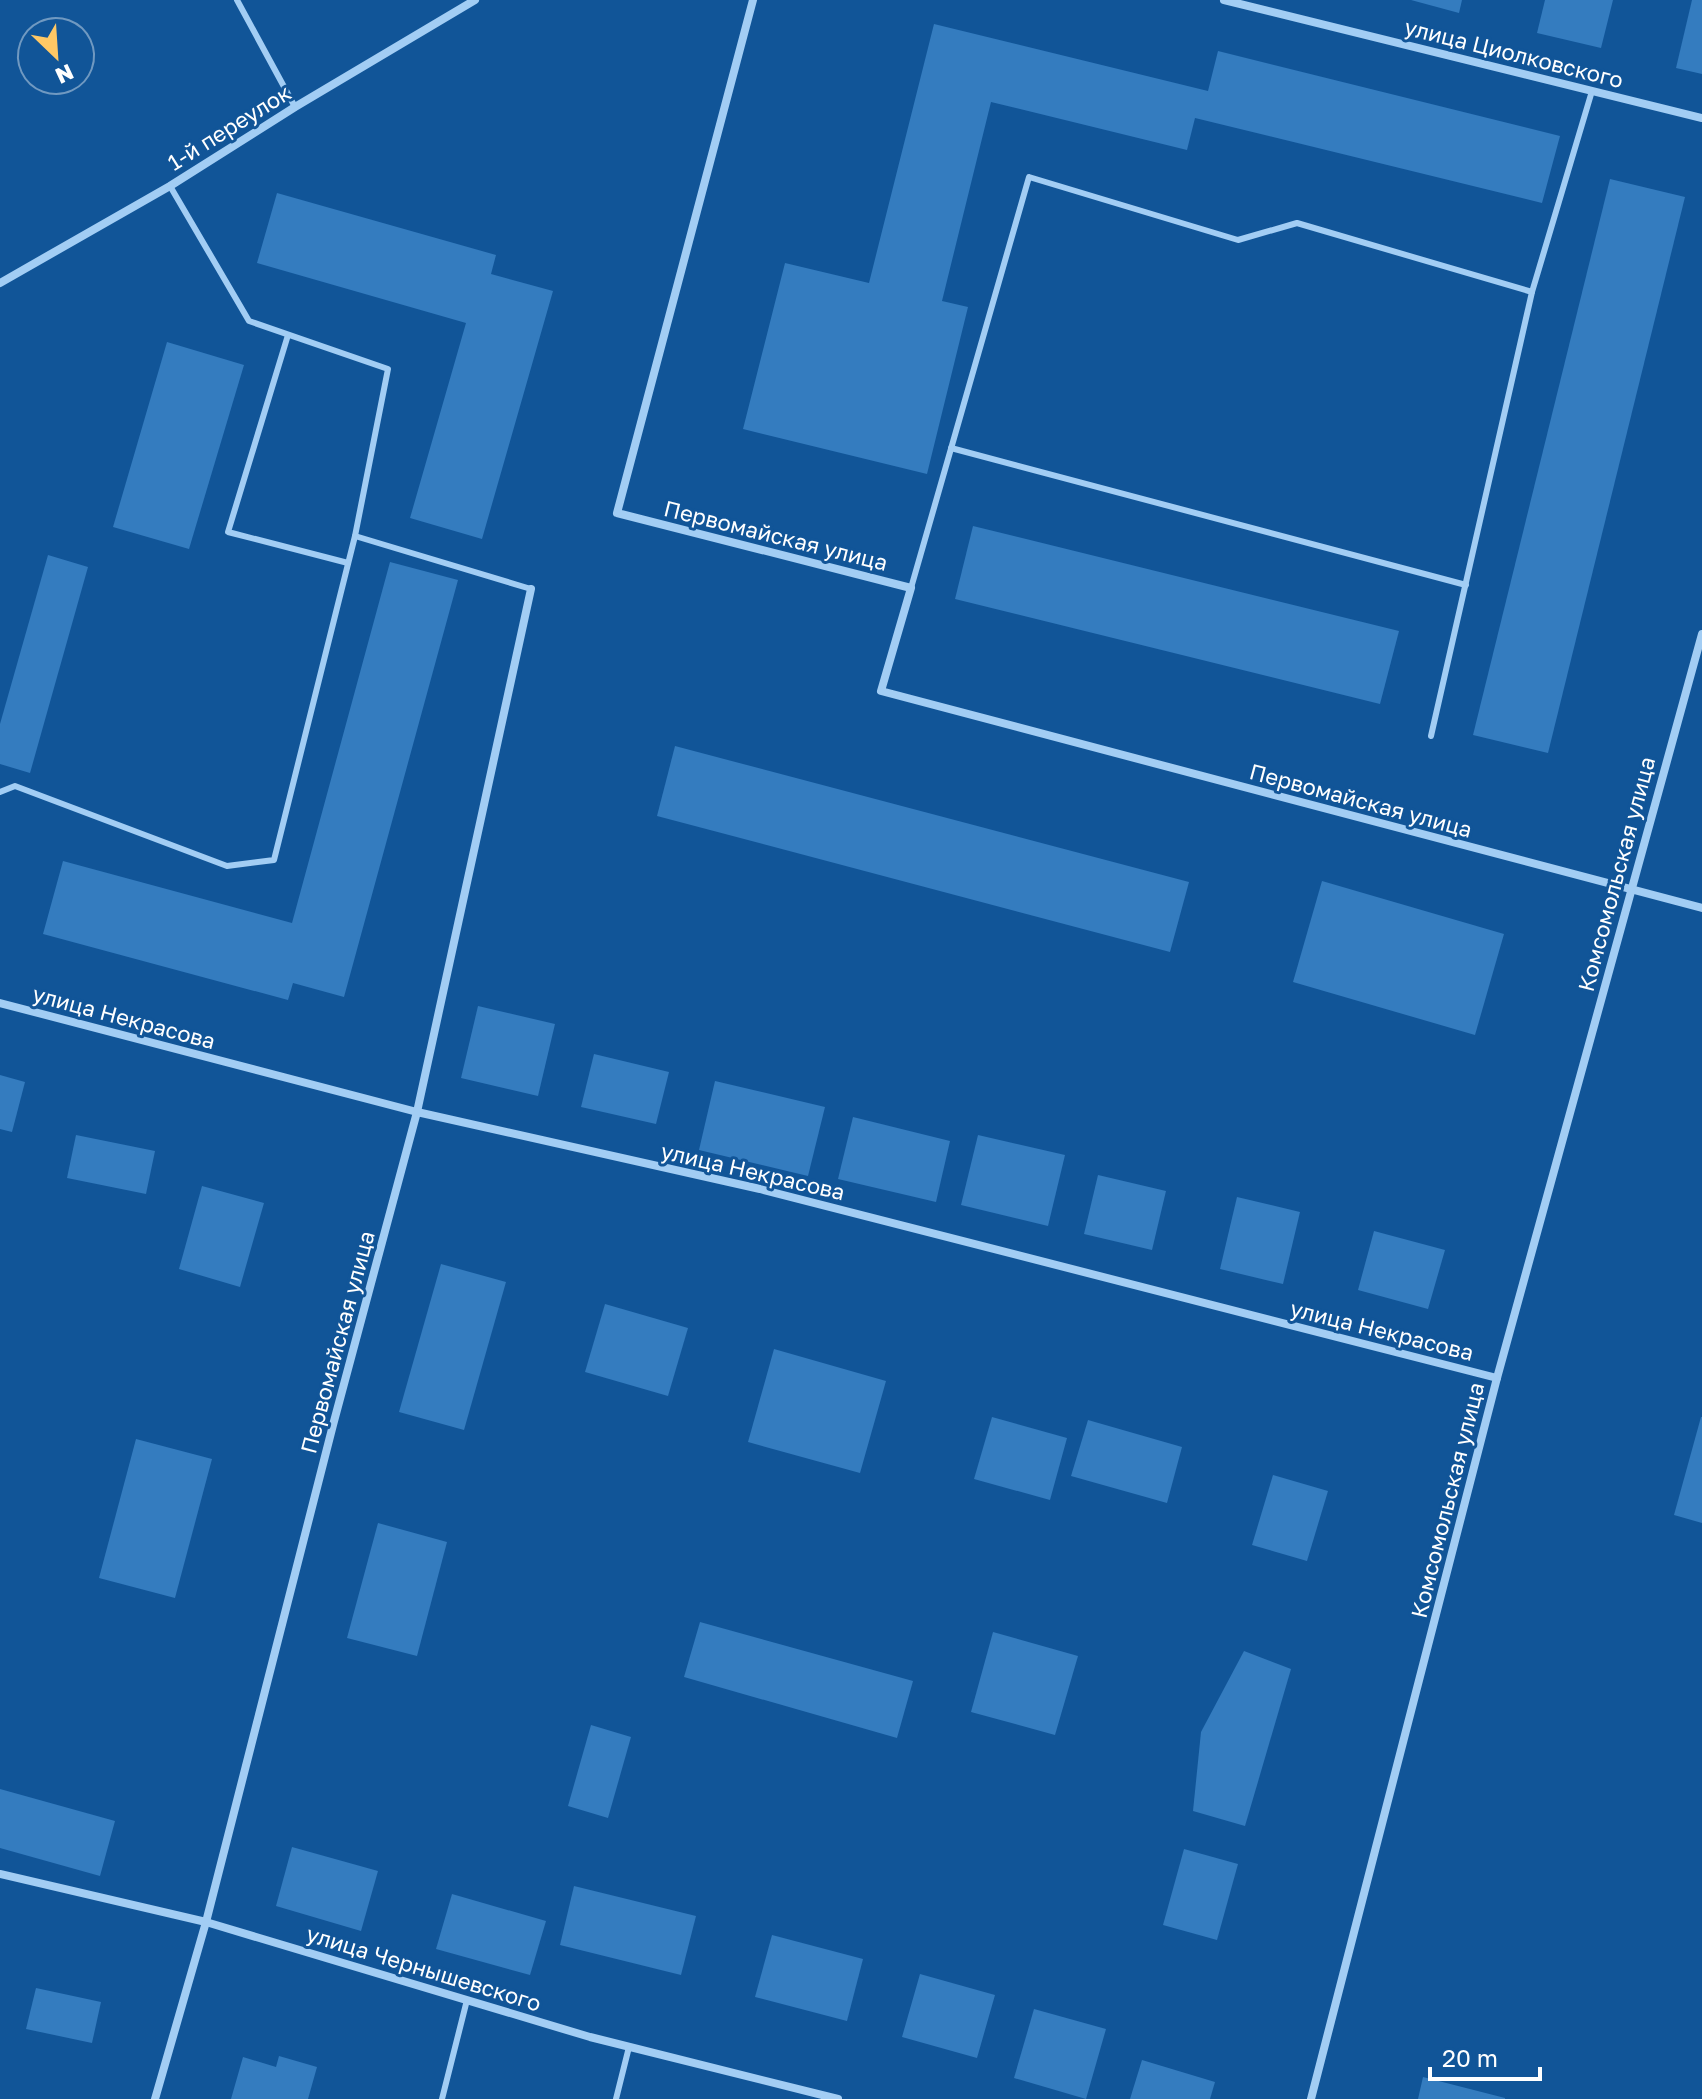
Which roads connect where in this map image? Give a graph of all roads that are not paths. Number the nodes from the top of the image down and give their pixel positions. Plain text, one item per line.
1 (237, 0) edge
2 (475, 0) edge
3 (753, 0) edge
4 (1224, 0) edge
5 (1592, 91) junction
6 (295, 107) junction
7 (1702, 118) edge
8 (170, 186) junction
9 (0, 283) edge
10 (1532, 292) junction
11 (288, 335) junction
12 (951, 448) junction
13 (355, 536) junction
14 (348, 563) junction
15 (1466, 585) junction
16 (911, 588) junction
17 (531, 589) joint
18 (1702, 634) edge
19 (1431, 736) dead end
20 (0, 792) edge
21 (1630, 889) junction
22 (1702, 908) edge
23 (0, 1003) edge
24 (417, 1112) junction
25 (1497, 1378) junction
26 (0, 1874) edge
27 (206, 1922) junction
28 (467, 2000) junction
29 (629, 2047) junction
30 (155, 2099) edge
31 (442, 2099) edge
32 (616, 2099) edge
33 (838, 2099) edge
34 (1311, 2099) edge

1 - 6 lane
2 - 6 street, 1-й переулок
3 - 16 street, Первомайская улица
4 - 5 street, улица Циолковского
5 - 7 street, улица Циолковского
5 - 10 lane
6 - 8 street, 1-й переулок
8 - 9 street, 1-й переулок
8 - 11 lane
10 - 12 lane
10 - 15 lane
11 - 13 lane
11 - 14 lane
12 - 15 lane
12 - 16 lane
13 - 14 lane
13 - 17 lane
14 - 20 lane
15 - 19 lane
16 - 21 street, Первомайская улица
17 - 24 street, Первомайская улица
18 - 21 street, Комсомольская улица
21 - 22 street
21 - 25 street, Комсомольская улица
23 - 24 street, улица Некрасова
24 - 25 street, улица Некрасова
24 - 27 street, Первомайская улица
25 - 34 street, Комсомольская улица
26 - 27 street, улица Чернышевского
27 - 28 street, улица Чернышевского
27 - 30 street, Первомайская улица
28 - 29 street, улица Чернышевского
28 - 31 lane
29 - 32 lane
29 - 33 street, улица Чернышевского

